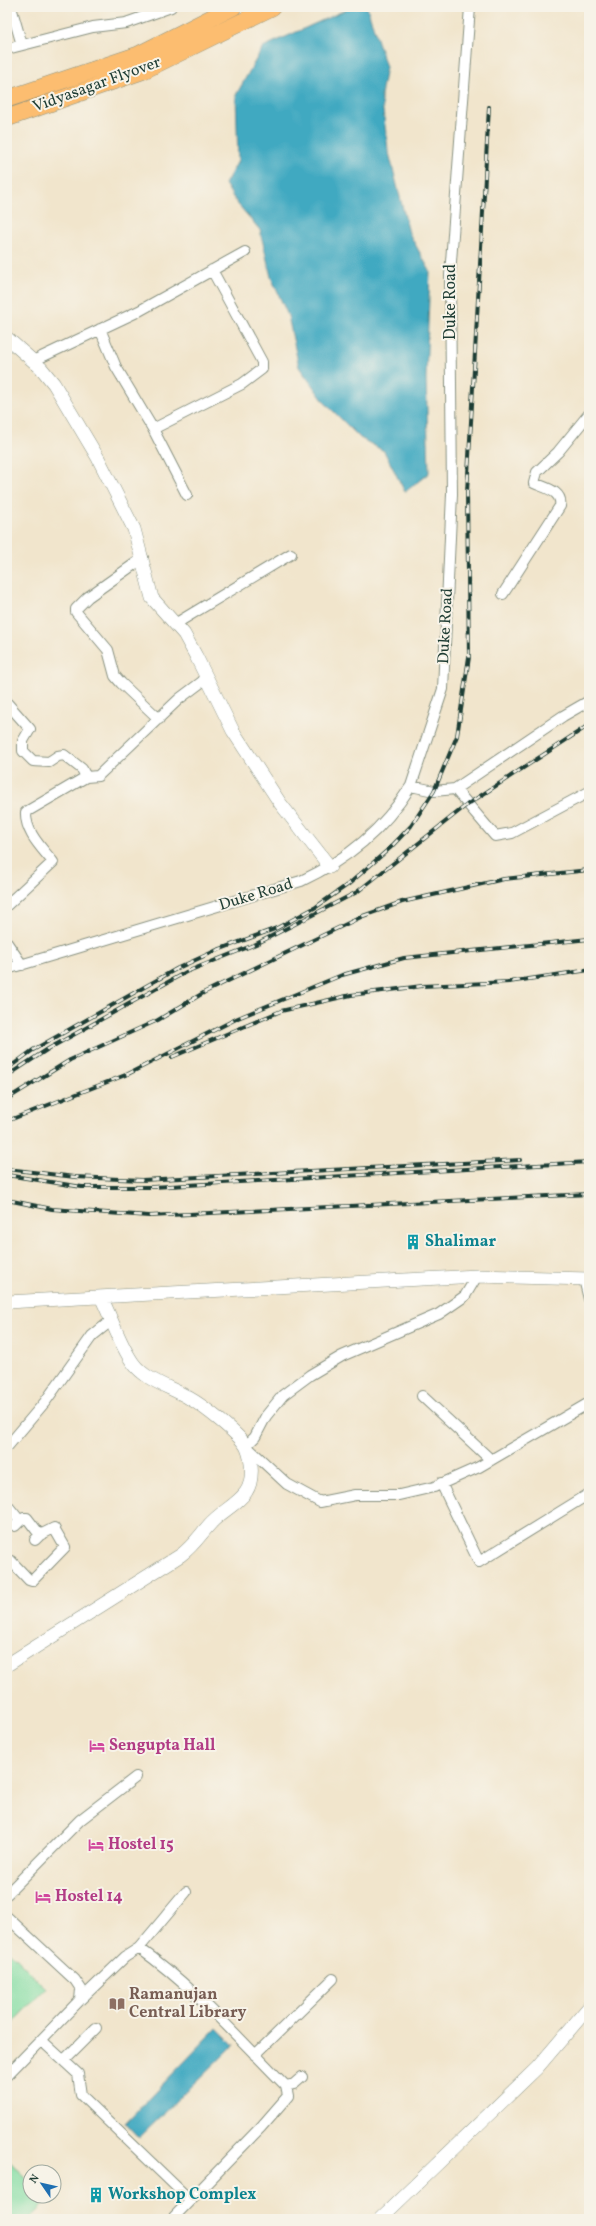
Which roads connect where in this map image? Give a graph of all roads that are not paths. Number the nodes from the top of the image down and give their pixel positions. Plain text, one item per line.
1 (11, 7) edge
2 (171, 7) edge
3 (233, 7) edge
4 (272, 7) edge
5 (470, 7) edge
6 (22, 45) junction
7 (7, 49) edge
8 (7, 99) edge
9 (7, 118) edge
10 (245, 252) dead end
11 (212, 270) junction
12 (100, 329) junction
13 (7, 338) edge
14 (33, 361) junction
15 (589, 414) edge
16 (153, 429) junction
17 (187, 494) dead end
18 (291, 554) dead end
19 (143, 558) junction
20 (503, 594) dead end
21 (175, 624) junction
22 (207, 678) junction
23 (589, 701) edge
24 (7, 703) edge
25 (159, 719) junction
26 (86, 777) junction
27 (411, 786) junction
28 (455, 789) junction
29 (589, 792) edge
30 (330, 867) junction
31 (7, 904) edge
32 (7, 943) edge
33 (22, 965) junction
34 (7, 969) edge
35 (477, 1276) junction
36 (586, 1279) edge
37 (101, 1297) junction
38 (589, 1299) edge
39 (7, 1302) edge
40 (112, 1320) junction
41 (422, 1396) dead end
42 (589, 1403) edge
43 (246, 1446) junction
44 (7, 1447) edge
45 (491, 1460) junction
46 (441, 1484) junction
47 (589, 1494) edge
48 (7, 1505) edge
49 (11, 1561) dead end
50 (7, 1665) edge
51 (136, 1778) dead end
52 (186, 1892) dead end
53 (7, 1894) edge
54 (7, 1917) edge
55 (139, 1948) junction
56 (333, 1979) dead end
57 (80, 2000) junction
58 (589, 2007) edge
59 (96, 2028) dead end
60 (41, 2040) junction
61 (255, 2055) junction
62 (64, 2060) junction
63 (7, 2075) edge
64 (302, 2077) dead end
65 (286, 2086) junction
66 (190, 2200) junction
67 (172, 2219) edge
68 (380, 2219) edge

1 - 6 street
2 - 6 street
3 - 8 highway, Vidyasagar Flyover
4 - 9 highway, Vidyasagar Flyover
5 - 27 street, Duke Road
6 - 7 street
10 - 11 street
11 - 12 street
11 - 16 street
12 - 14 street
12 - 16 street
13 - 14 street
14 - 19 street
15 - 20 street
16 - 17 street
18 - 21 street
19 - 21 street
19 - 25 street
21 - 22 street
22 - 25 street
22 - 30 street
23 - 28 street
24 - 26 street
25 - 26 street
26 - 31 street
27 - 28 street
27 - 30 street, Duke Road
28 - 29 street
30 - 33 street, Duke Road
32 - 33 street
33 - 34 street, Duke Road
35 - 36 street
35 - 37 street
35 - 43 street
36 - 38 street
37 - 39 street
37 - 40 street
40 - 43 street
40 - 44 street
41 - 45 street
42 - 45 street
43 - 46 street
43 - 50 street
45 - 46 street
46 - 47 street
48 - 49 street
51 - 53 street
52 - 55 street
54 - 57 street
55 - 57 street
55 - 61 street
56 - 61 street
57 - 60 street
58 - 68 street
59 - 62 street
60 - 62 street
60 - 63 street
61 - 65 street
62 - 66 street
64 - 65 street
65 - 66 street
66 - 67 street

